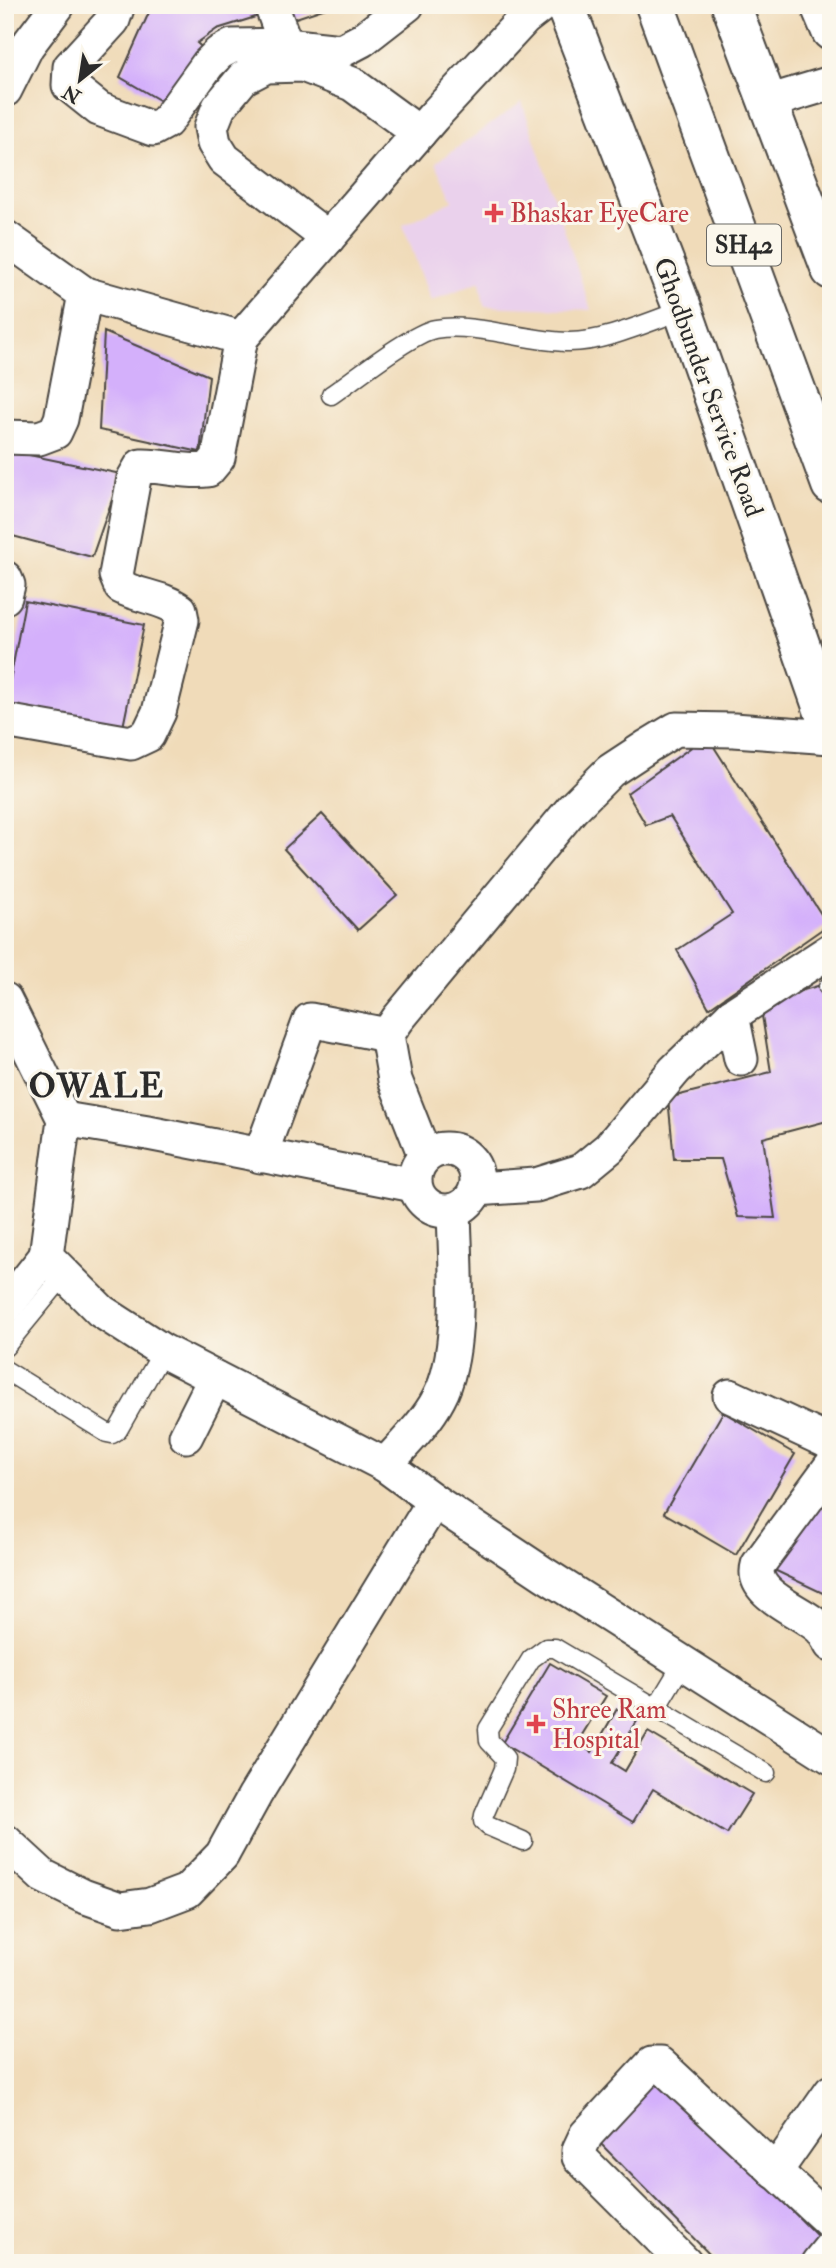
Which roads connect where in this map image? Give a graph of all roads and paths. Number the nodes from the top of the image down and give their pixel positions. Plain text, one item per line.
1 (58, 5) edge
2 (118, 5) edge
3 (271, 5) edge
4 (407, 5) edge
5 (542, 5) edge
6 (565, 5) edge
7 (656, 5) edge
8 (731, 5) edge
9 (820, 5) edge
10 (831, 31) edge
11 (286, 45) junction
12 (831, 83) edge
13 (5, 89) edge
14 (768, 102) junction
15 (419, 133) junction
16 (5, 237) edge
17 (328, 238) junction
18 (831, 270) edge
19 (85, 293) junction
20 (683, 310) junction
21 (241, 338) junction
22 (331, 395) dead end
23 (5, 437) edge
24 (831, 485) edge
25 (5, 578) edge
26 (5, 597) edge
27 (5, 721) edge
28 (831, 735) edge
29 (831, 950) edge
30 (5, 1001) edge
31 (732, 1015) junction
32 (387, 1035) junction
33 (741, 1059) dead end
34 (64, 1119) junction
35 (260, 1156) junction
36 (419, 1171) junction
37 (465, 1200) junction
38 (56, 1265) junction
39 (5, 1308) edge
40 (5, 1347) edge
41 (163, 1351) junction
42 (5, 1370) edge
43 (215, 1378) junction
44 (730, 1396) dead end
45 (187, 1436) dead end
46 (831, 1443) edge
47 (385, 1465) junction
48 (831, 1466) edge
49 (434, 1501) junction
50 (831, 1644) edge
51 (683, 1663) junction
52 (656, 1708) junction
53 (831, 1757) edge
54 (766, 1773) dead end
55 (5, 1841) edge
56 (523, 1841) dead end
57 (831, 2092) edge
58 (775, 2172) junction
59 (831, 2223) edge
60 (831, 2248) edge
61 (685, 2263) edge
62 (818, 2263) edge

1 - 13 street
2 - 11 street
3 - 11 street
4 - 11 street
5 - 15 street
6 - 20 street, Ghodbunder Service Road
7 - 24 street, SH42
8 - 14 street, SH42
9 - 10 street
12 - 14 street
14 - 18 street, SH42
15 - 17 street
15 - 17 street
16 - 19 street
17 - 21 street
19 - 21 street
19 - 23 street
20 - 22 lane
20 - 28 street, Ghodbunder Service Road
21 - 27 street
25 - 26 street
28 - 32 street
29 - 31 street
30 - 34 street
31 - 33 street
31 - 37 street
32 - 35 street
32 - 36 street
34 - 35 street
34 - 38 street
35 - 36 street
36 - 37 street
36 - 37 street
37 - 47 street
38 - 39 street
38 - 40 lane
38 - 41 street
41 - 42 lane
41 - 43 street
43 - 45 street
43 - 47 street
44 - 46 street
47 - 49 street
48 - 50 street
49 - 51 street
49 - 55 street
51 - 52 lane
51 - 53 street
52 - 54 lane
52 - 56 lane
57 - 58 street
58 - 59 street
58 - 61 street
60 - 62 street

